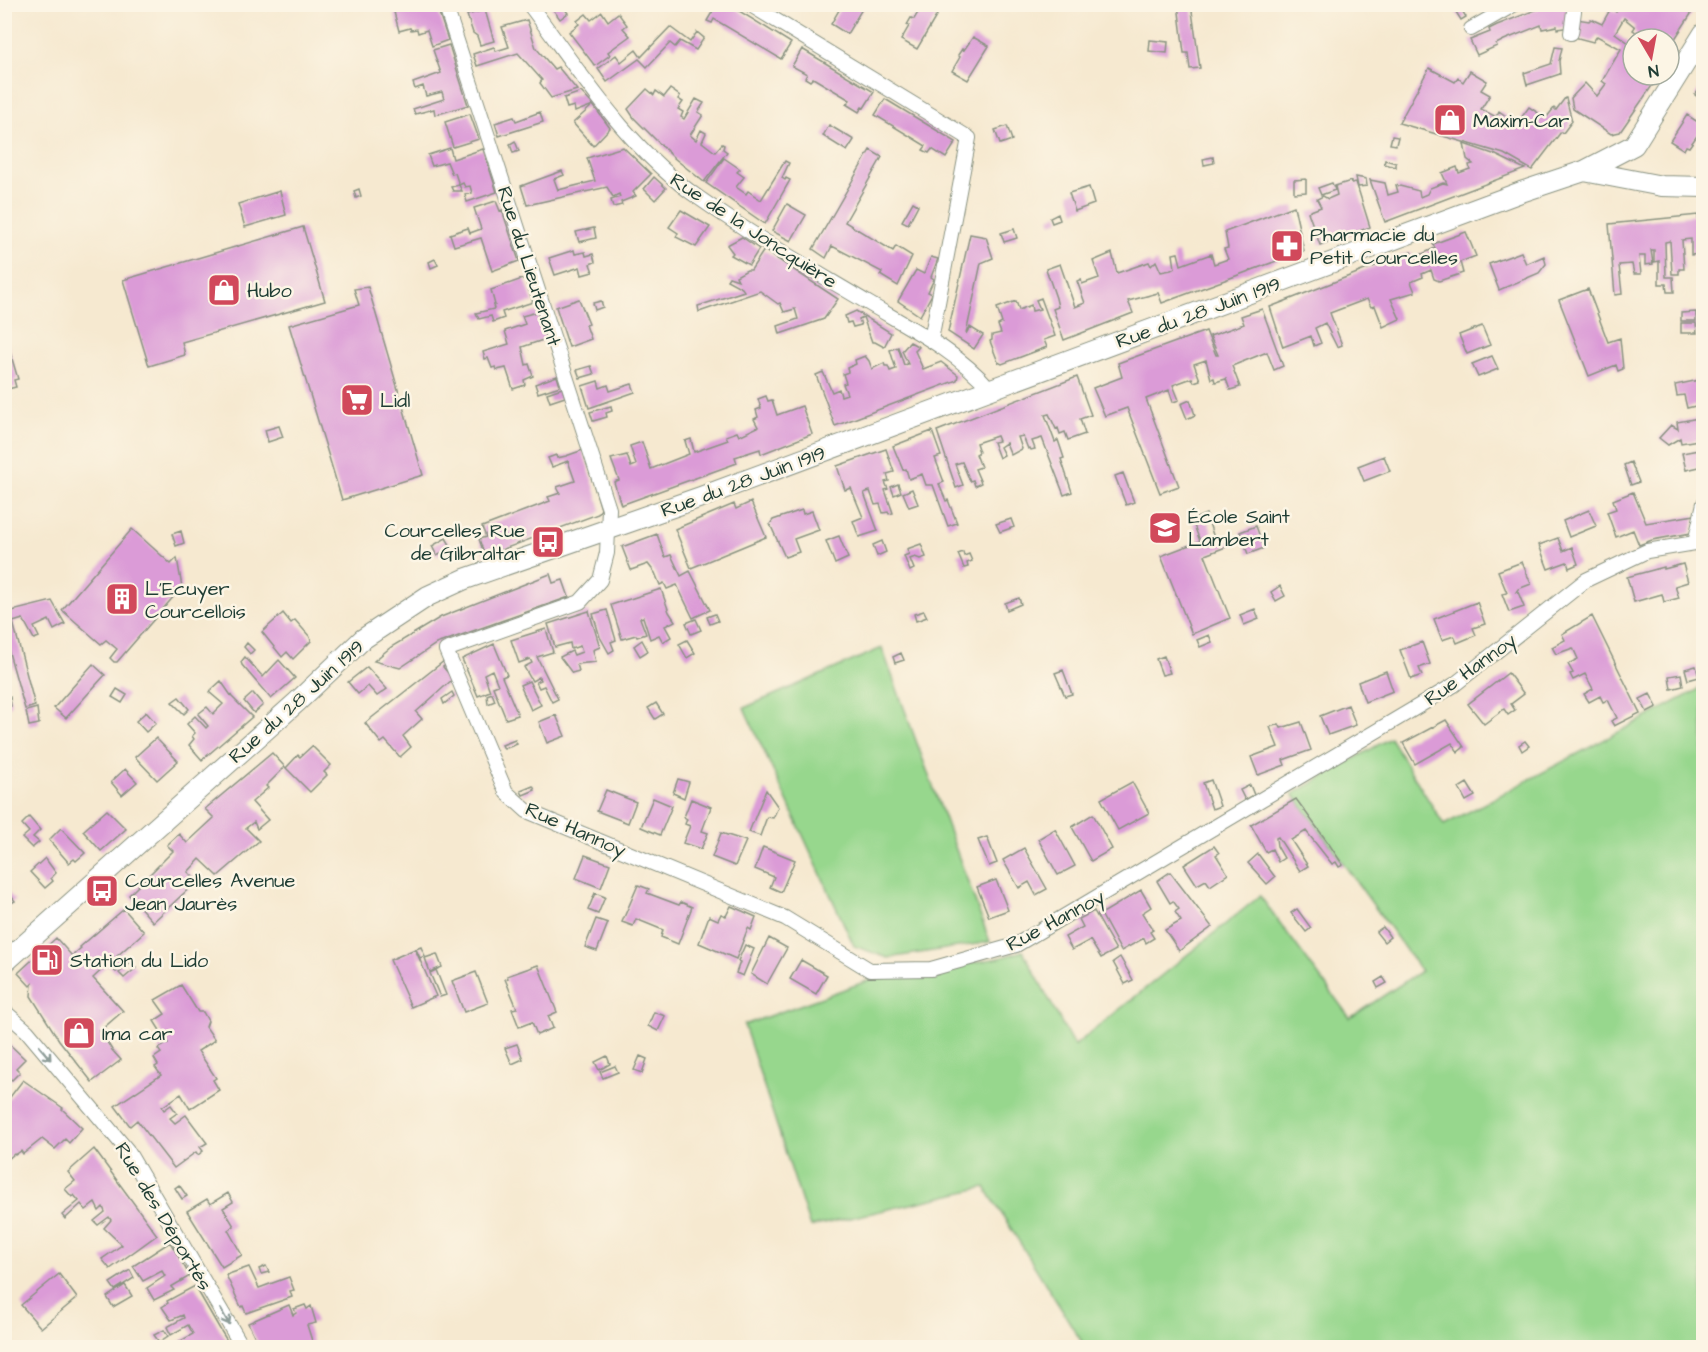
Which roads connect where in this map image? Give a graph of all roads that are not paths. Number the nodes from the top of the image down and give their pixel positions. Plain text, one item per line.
1 (445, 4) edge
2 (529, 4) edge
3 (749, 4) edge
4 (1515, 4) edge
5 (1575, 4) edge
6 (1471, 29) dead end
7 (1571, 33) dead end
8 (1704, 33) edge
9 (1584, 171) junction
10 (1704, 187) edge
11 (931, 340) junction
12 (990, 388) junction
13 (1704, 503) edge
14 (609, 529) junction
15 (1699, 543) edge
16 (446, 650) joint
17 (4, 963) edge
18 (4, 1011) edge
19 (243, 1347) edge

1 - 14 street, Rue du Lieutenant
2 - 11 street, Rue de la Joncquière
3 - 11 street
4 - 6 street
5 - 7 street
8 - 9 main road, Rue du 28 Juin 1919
9 - 10 main road
9 - 12 main road, Rue du 28 Juin 1919
11 - 12 street, Rue de la Joncquière
12 - 14 main road, Rue du 28 Juin 1919
13 - 15 street
14 - 16 street, Rue du Lieutenant
14 - 17 main road, Rue du 28 Juin 1919
15 - 16 street, Rue Hannoy
18 -> 19 street, Rue des Déportés

